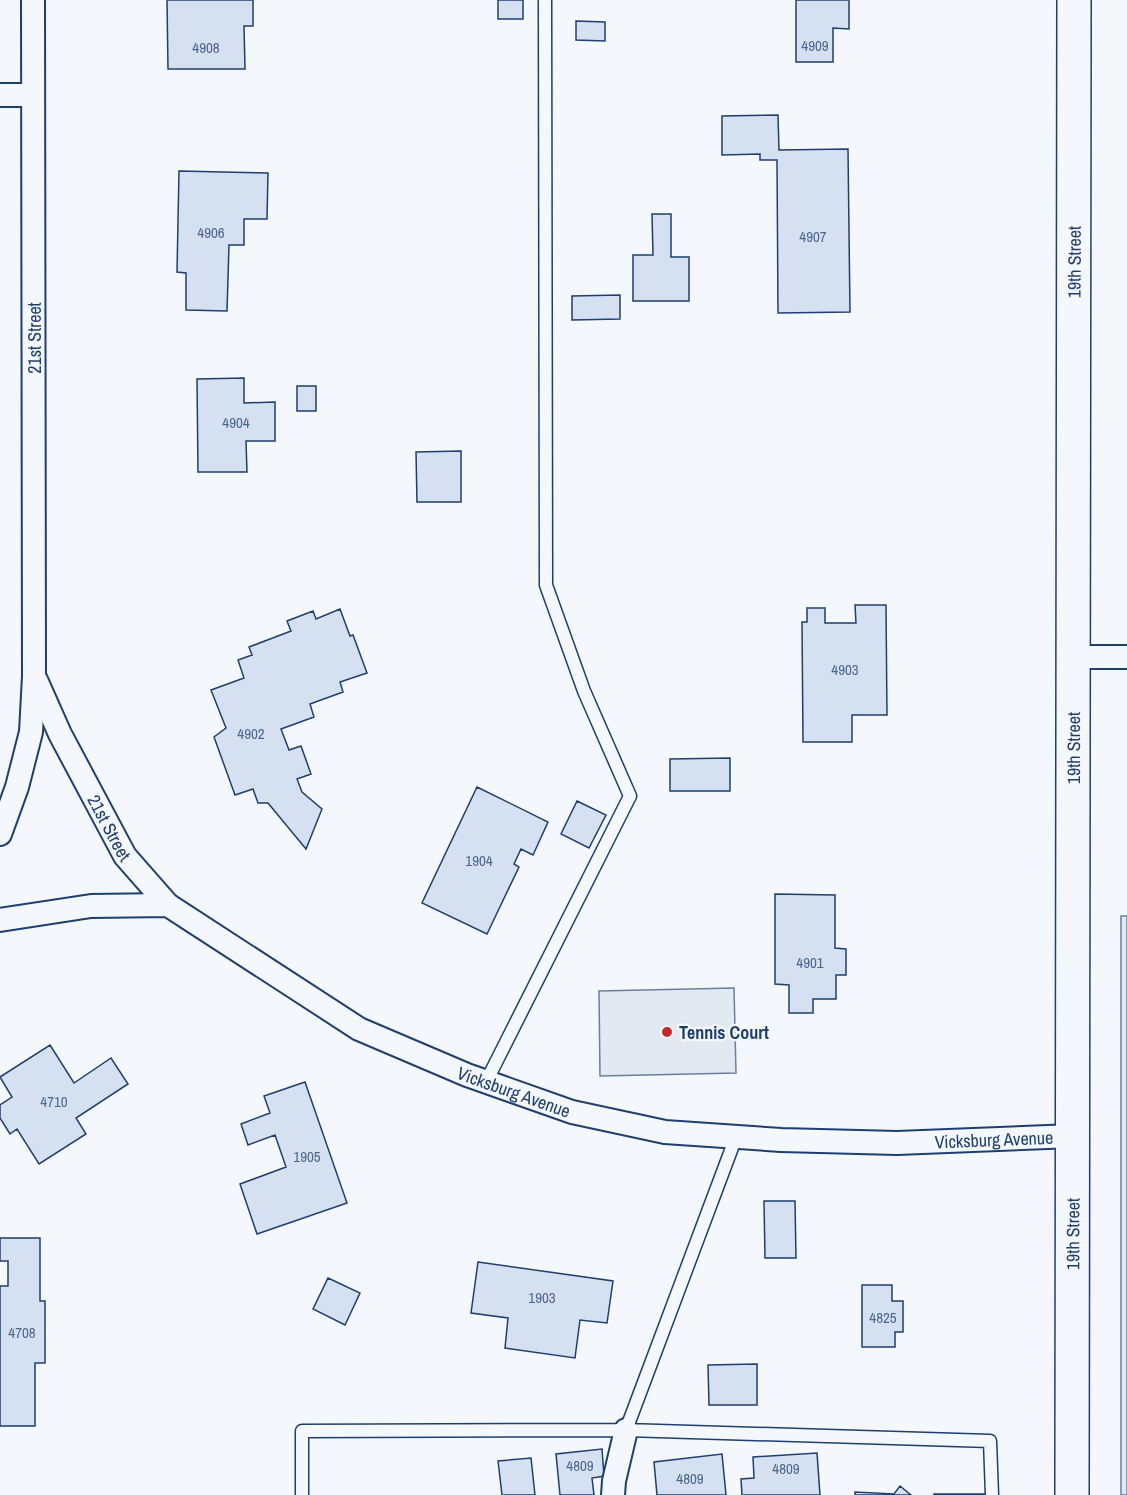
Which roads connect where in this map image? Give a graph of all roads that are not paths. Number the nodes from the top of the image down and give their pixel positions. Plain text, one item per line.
1 (33, 0) edge
2 (545, 0) edge
3 (1074, 0) edge
4 (0, 95) edge
5 (33, 95) junction
6 (1073, 657) junction
7 (1127, 657) edge
8 (34, 676) junction
9 (0, 834) edge
10 (168, 905) junction
11 (0, 920) edge
12 (486, 1082) junction
13 (1073, 1136) junction
14 (736, 1137) junction
15 (626, 1430) junction
16 (302, 1495) edge
17 (613, 1495) edge
18 (992, 1495) edge
19 (1072, 1495) edge

1 - 5 street, 21st Street
2 - 12 lane
3 - 6 main road, 19th Street
4 - 5 street
5 - 8 street, 21st Street
6 - 7 street
6 - 13 main road, 19th Street
8 - 9 street, 21st Street
8 - 10 street, 21st Street
10 - 11 street
10 - 12 street, Vicksburg Avenue
12 - 14 street, Vicksburg Avenue
13 - 14 street, Vicksburg Avenue
13 - 19 main road, 19th Street
14 - 15 lane
15 - 16 lane
15 - 17 street
15 - 18 lane

